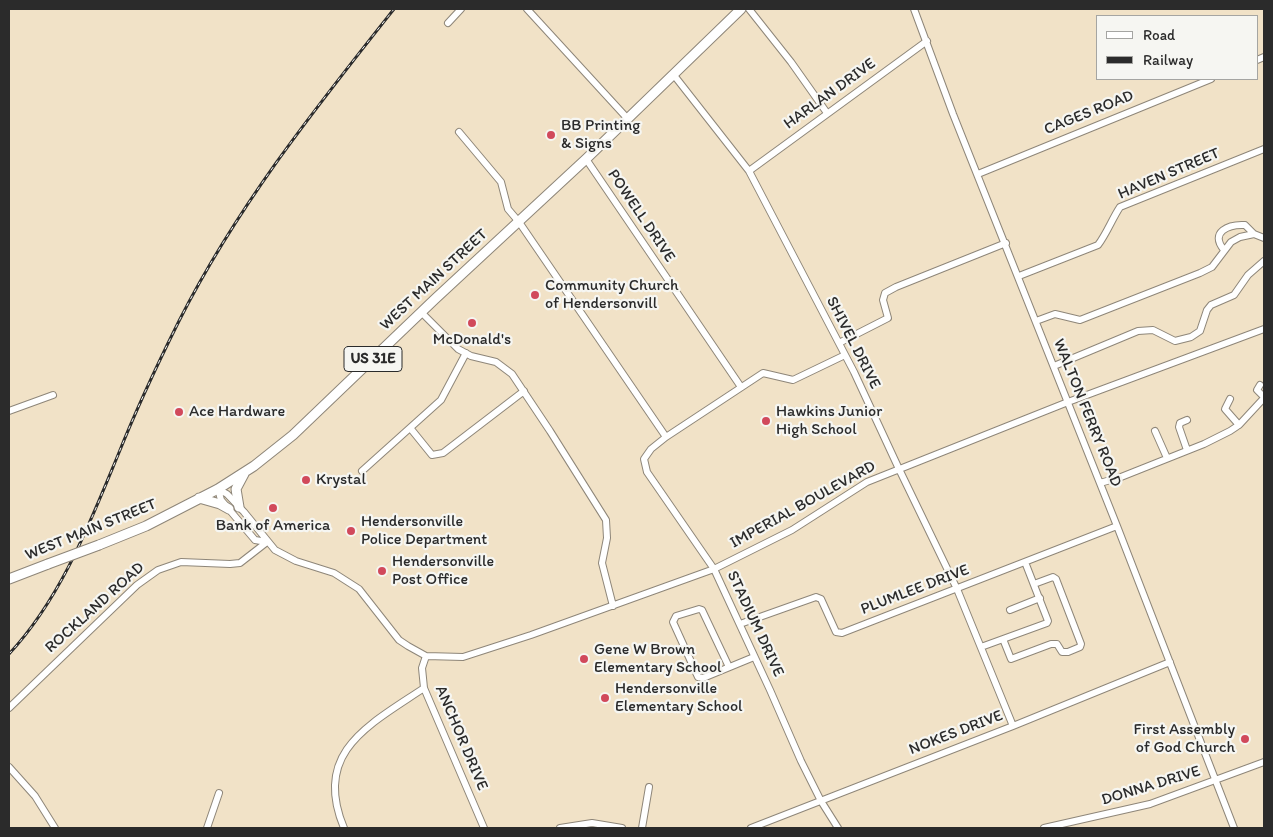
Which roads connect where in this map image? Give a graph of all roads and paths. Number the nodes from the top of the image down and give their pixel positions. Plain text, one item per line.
1 (461, 9) edge
2 (527, 9) edge
3 (741, 9) edge
4 (749, 9) edge
5 (914, 9) edge
6 (448, 23) dead end
7 (927, 41) junction
8 (673, 74) junction
9 (1209, 80) edge
10 (827, 114) junction
11 (627, 118) junction
12 (459, 132) dead end
13 (1264, 149) edge
14 (586, 159) junction
15 (749, 170) junction
16 (978, 174) junction
17 (520, 222) junction
18 (1254, 234) junction
19 (1264, 238) edge
20 (1006, 243) junction
21 (1224, 250) junction
22 (1264, 261) edge
23 (1018, 276) junction
24 (421, 312) junction
25 (1036, 321) junction
26 (1264, 329) edge
27 (838, 343) junction
28 (466, 353) junction
29 (845, 355) junction
30 (1054, 366) junction
31 (1260, 385) dead end
32 (741, 387) junction
33 (524, 391) junction
34 (53, 395) dead end
35 (1264, 397) edge
36 (1230, 400) dead end
37 (1068, 402) junction
38 (9, 411) edge
39 (1187, 420) dead end
40 (1239, 425) junction
41 (411, 429) junction
42 (1155, 431) dead end
43 (666, 437) junction
44 (1187, 450) junction
45 (1167, 458) junction
46 (898, 469) junction
47 (245, 472) junction
48 (362, 472) dead end
49 (1100, 483) junction
50 (218, 488) junction
51 (199, 498) junction
52 (239, 506) junction
53 (229, 509) junction
54 (1118, 526) junction
55 (267, 542) junction
56 (1025, 562) junction
57 (714, 569) junction
58 (9, 579) edge
59 (1034, 584) junction
60 (957, 589) junction
61 (1040, 598) junction
62 (612, 606) junction
63 (1010, 610) dead end
64 (740, 624) junction
65 (1003, 639) junction
66 (981, 647) junction
67 (426, 656) junction
68 (754, 657) junction
69 (1170, 662) junction
70 (729, 667) junction
71 (424, 688) junction
72 (9, 708) edge
73 (1013, 726) junction
74 (1264, 762) edge
75 (9, 766) edge
76 (1216, 780) junction
77 (649, 787) dead end
78 (219, 793) dead end
79 (821, 801) junction
80 (55, 828) edge
81 (208, 828) edge
82 (344, 828) edge
83 (484, 828) edge
84 (560, 828) edge
85 (622, 828) edge
86 (642, 828) edge
87 (751, 828) edge
88 (838, 828) edge
89 (1044, 828) edge
90 (1234, 828) edge

1 - 6 street
2 - 11 street
3 - 8 main road, WEST MAIN STREET / US 31E
4 - 10 street
5 - 7 street, WALTON FERRY ROAD
7 - 10 street, HARLAN DRIVE
7 - 16 street, WALTON FERRY ROAD
8 - 11 main road, WEST MAIN STREET / US 31E
8 - 15 street, SHIVEL DRIVE
9 - 16 street, CAGES ROAD
10 - 15 street, HARLAN DRIVE
11 - 14 main road, WEST MAIN STREET / US 31E
12 - 17 street
13 - 23 street, HAVEN STREET
14 - 17 main road, WEST MAIN STREET / US 31E
14 - 32 street, POWELL DRIVE
15 - 27 street, SHIVEL DRIVE
16 - 20 street, WALTON FERRY ROAD
17 - 24 main road, WEST MAIN STREET / US 31E
17 - 43 street
18 - 19 street
18 - 21 street
18 - 21 street
20 - 23 street, WALTON FERRY ROAD
20 - 27 street
21 - 25 street
22 - 30 street
23 - 25 street, WALTON FERRY ROAD
24 - 28 street
24 - 47 main road, WEST MAIN STREET / US 31E
25 - 30 street, WALTON FERRY ROAD
26 - 37 street, IMPERIAL BOULEVARD
27 - 29 street, SHIVEL DRIVE
28 - 33 street
28 - 41 street
29 - 32 street, STADIUM DRIVE
29 - 46 street, SHIVEL DRIVE
30 - 37 street, WALTON FERRY ROAD
31 - 35 street
32 - 43 street, STADIUM DRIVE
33 - 41 street
33 - 62 street
34 - 38 street
35 - 40 street
36 - 40 street
37 - 46 street, IMPERIAL BOULEVARD
37 - 49 street, WALTON FERRY ROAD
39 - 44 street
40 - 44 street
41 - 48 street
42 - 45 street
43 - 57 street, STADIUM DRIVE
44 - 45 street
45 - 49 street
46 - 57 street, IMPERIAL BOULEVARD
46 - 60 street, SHIVEL DRIVE
47 - 50 main road, WEST MAIN STREET / US 31E
47 - 52 main road
49 - 54 street, WALTON FERRY ROAD
50 - 51 main road, WEST MAIN STREET / US 31E
50 - 52 street, IMPERIAL BOULEVARD
50 - 53 street, IMPERIAL BOULEVARD
51 - 53 main road
51 - 58 main road, WEST MAIN STREET / US 31E, bridge
52 - 55 street, IMPERIAL BOULEVARD
53 - 55 street, IMPERIAL BOULEVARD
54 - 56 street, PLUMLEE DRIVE
54 - 69 street, WALTON FERRY ROAD
55 - 67 street, IMPERIAL BOULEVARD
55 - 72 street, ROCKLAND ROAD
56 - 59 street
56 - 60 street, PLUMLEE DRIVE
57 - 62 street, IMPERIAL BOULEVARD
57 - 64 street, STADIUM DRIVE
59 - 61 street
59 - 65 street
60 - 64 street, PLUMLEE DRIVE
60 - 66 street, SHIVEL DRIVE
61 - 63 street
61 - 65 street
62 - 67 street, IMPERIAL BOULEVARD
64 - 68 street, STADIUM DRIVE
65 - 66 street
66 - 73 street, SHIVEL DRIVE
67 - 71 street, ANCHOR DRIVE
68 - 70 street
68 - 79 street, STADIUM DRIVE
69 - 73 street, NOKES DRIVE
69 - 76 street, WALTON FERRY ROAD
70 - 70 street
71 - 82 street
71 - 83 street, ANCHOR DRIVE
73 - 79 street, NOKES DRIVE
74 - 76 street, DONNA DRIVE
75 - 80 street
76 - 89 street, DONNA DRIVE
76 - 90 street, WALTON FERRY ROAD
77 - 86 street
78 - 81 street
79 - 87 street, NOKES DRIVE
79 - 88 street, STADIUM DRIVE
84 - 85 street

